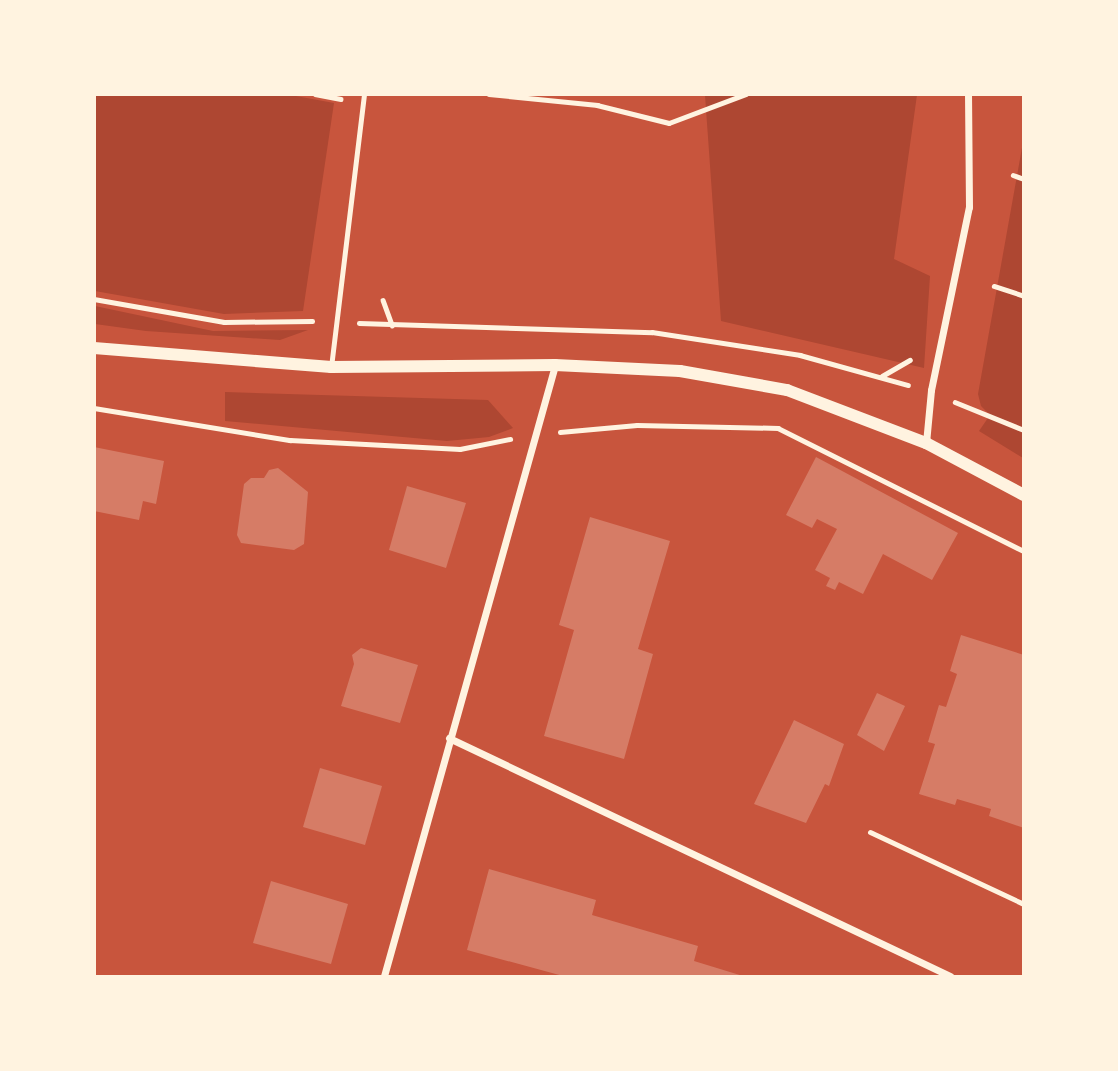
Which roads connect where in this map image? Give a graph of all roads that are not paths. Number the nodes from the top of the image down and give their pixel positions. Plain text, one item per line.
1 (364, 94) edge
2 (968, 94) edge
3 (94, 348) edge
4 (555, 365) junction
5 (331, 367) junction
6 (926, 443) junction
7 (1024, 495) edge
8 (449, 738) junction
9 (870, 832) dead end
10 (1024, 904) edge
11 (384, 976) edge
12 (950, 976) edge

1 - 5 lane
2 - 6 street
3 - 5 street
4 - 5 street
4 - 6 street
4 - 8 street
6 - 7 street
8 - 11 street
8 - 12 street
9 - 10 lane

